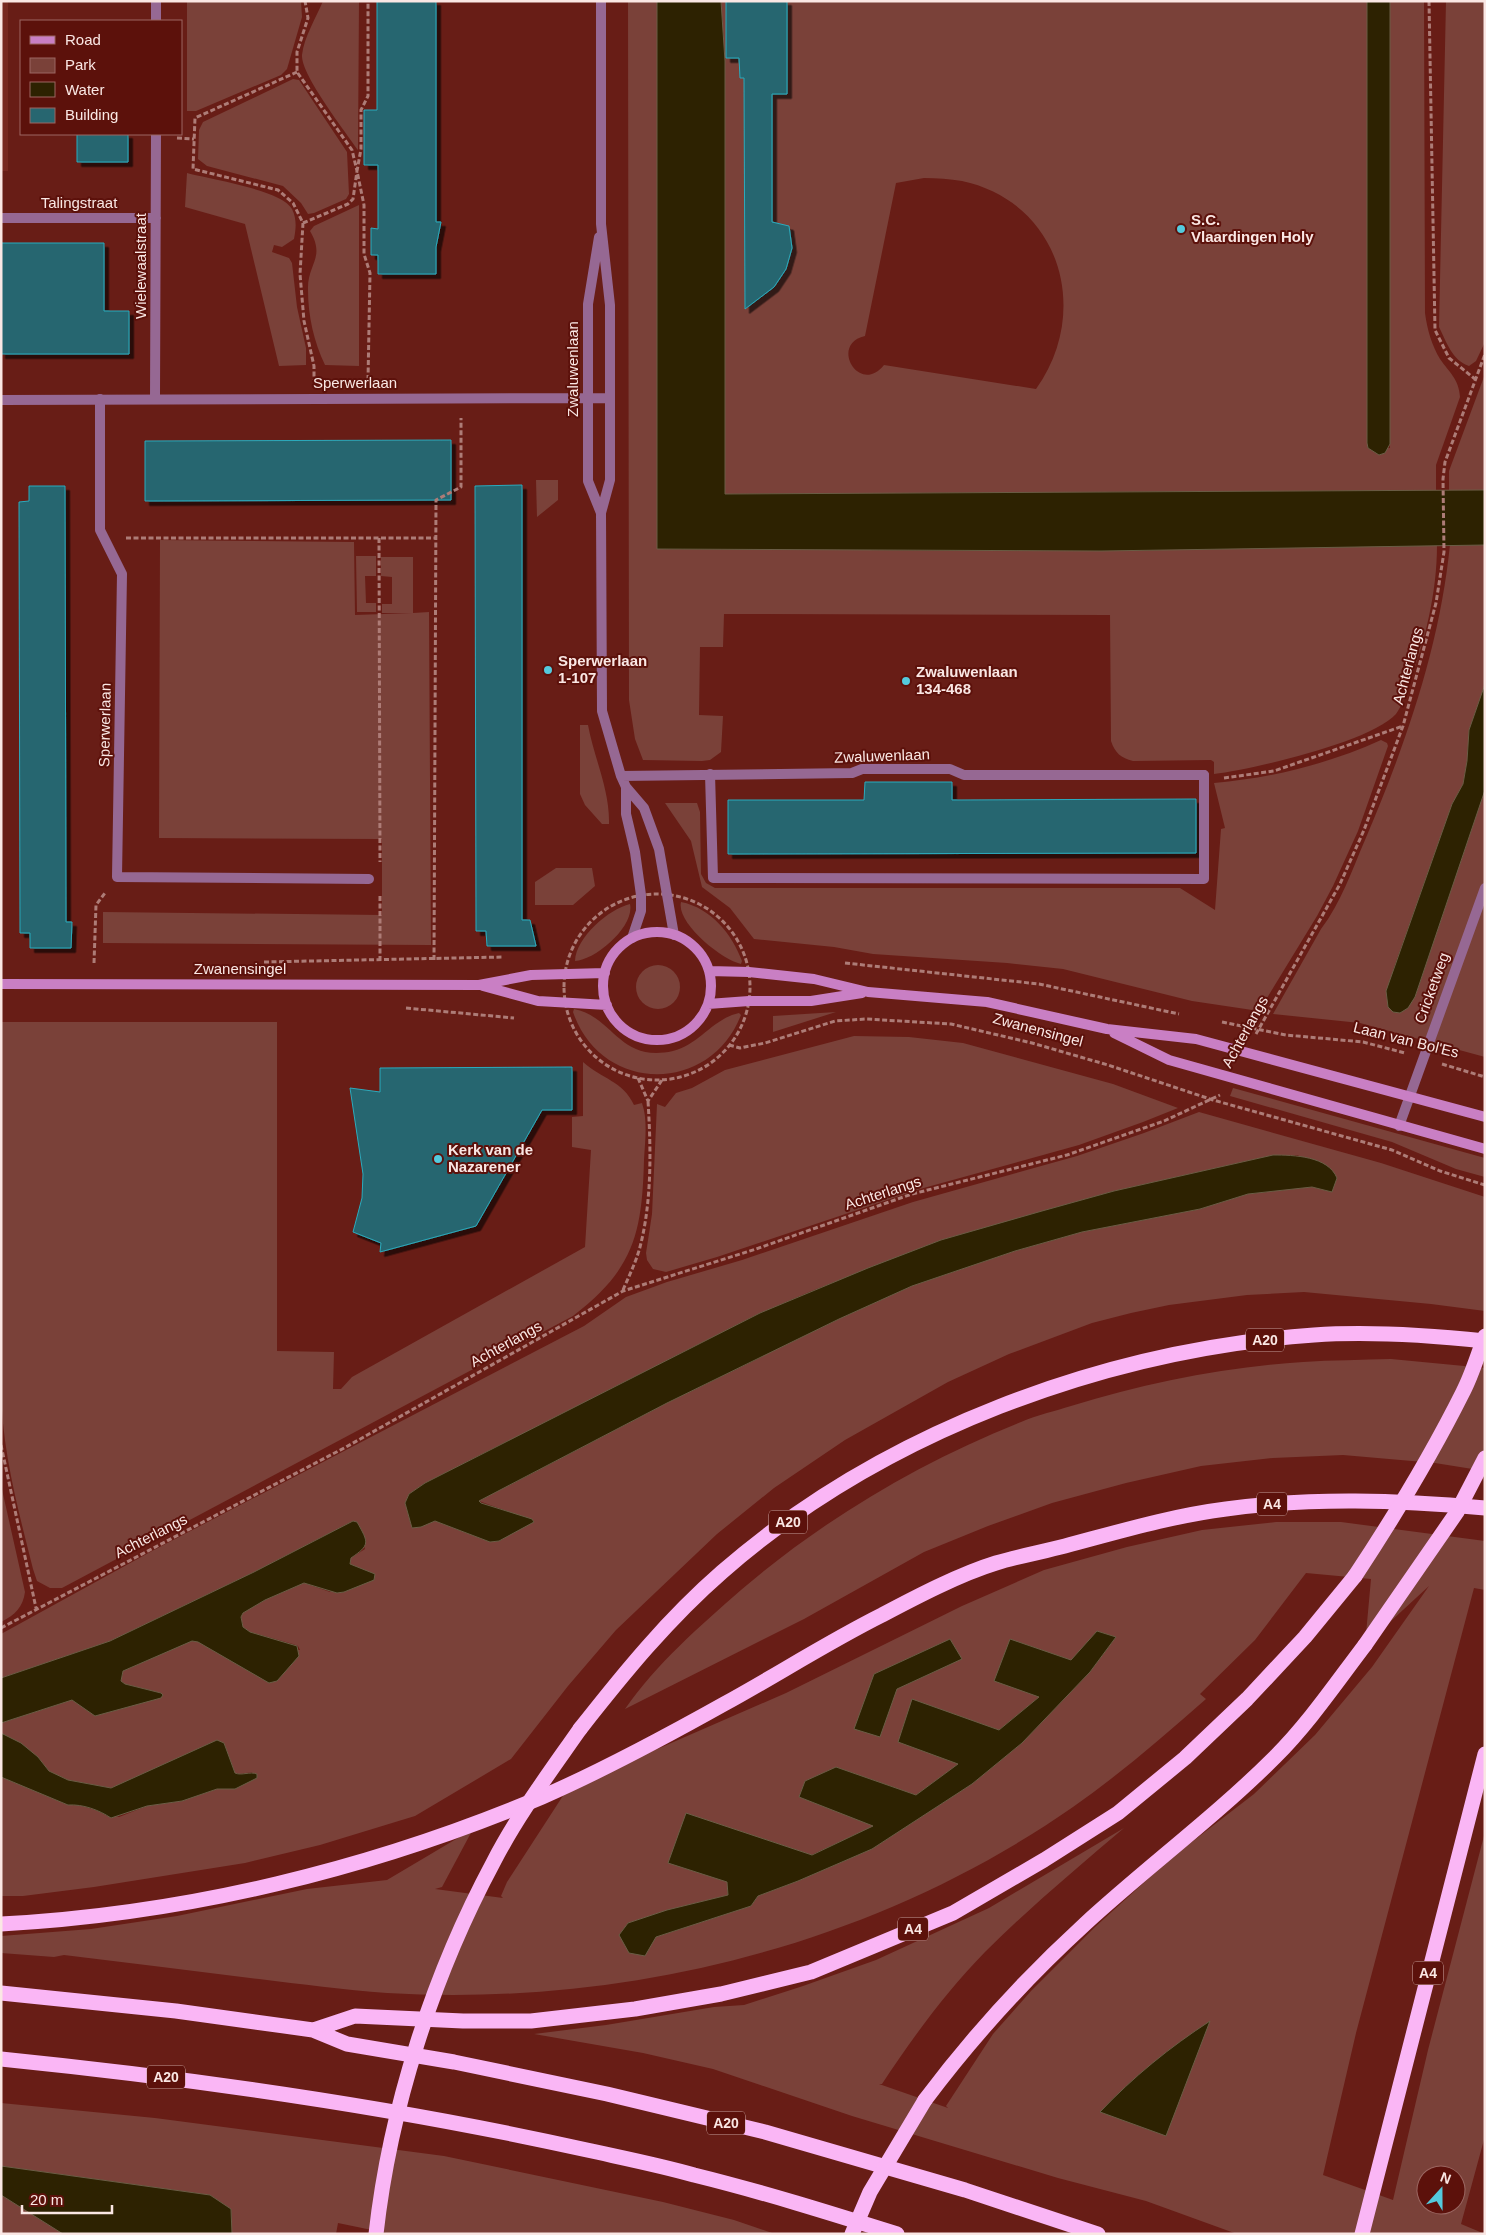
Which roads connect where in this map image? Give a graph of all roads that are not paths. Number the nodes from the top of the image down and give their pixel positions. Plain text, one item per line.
1 (156, 1) edge
2 (601, 1) edge
3 (156, 20) edge
4 (156, 135) edge
5 (1, 218) edge
6 (156, 218) junction
7 (601, 224) junction
8 (588, 397) junction
9 (610, 398) junction
10 (100, 399) junction
11 (155, 399) junction
12 (1, 400) edge
13 (601, 513) junction
14 (710, 774) junction
15 (620, 776) junction
16 (626, 787) junction
17 (369, 879) dead end
18 (1485, 888) edge
19 (674, 935) junction
20 (632, 938) junction
21 (709, 971) junction
22 (605, 973) junction
23 (1, 984) edge
24 (479, 985) junction
25 (868, 992) junction
26 (708, 1004) junction
27 (607, 1005) junction
28 (1107, 1029) junction
29 (1408, 1098) junction
30 (1485, 1118) edge
31 (1399, 1126) junction
32 (1485, 1150) edge
33 (1485, 1336) edge
34 (1485, 1341) edge
35 (1485, 1458) edge
36 (1485, 1508) edge
37 (1485, 1754) edge
38 (1, 1924) edge
39 (1, 1993) edge
40 (313, 2030) junction
41 (1, 2059) edge
42 (376, 2234) edge
43 (852, 2234) edge
44 (897, 2234) edge
45 (1098, 2234) edge
46 (1362, 2234) edge

1 - 3 street
2 - 7 street, Zwaluwenlaan
4 - 6 street, Wielewaalstraat
5 - 6 street, Talingstraat
6 - 11 street, Wielewaalstraat
7 - 8 street, Zwaluwenlaan
7 - 9 street, Zwaluwenlaan
8 - 9 street, Sperwerlaan
8 - 11 street, Sperwerlaan
8 - 13 street, Zwaluwenlaan
9 - 13 street, Zwaluwenlaan
10 - 11 street, Sperwerlaan
10 - 12 street, Sperwerlaan
10 - 17 street, Sperwerlaan
13 - 15 street, Zwaluwenlaan
14 - 14 street, Zwaluwenlaan
14 - 15 street, Zwaluwenlaan
15 - 16 street, Zwaluwenlaan
16 - 19 street, Zwaluwenlaan
16 - 20 street, Zwaluwenlaan
18 - 29 street, Cricketweg
19 - 20 street
19 - 21 street
20 - 22 street
21 - 25 street, Zwanensingel
21 - 26 street
22 - 24 street, Zwanensingel
22 - 27 street
23 - 24 street, Zwanensingel
24 - 27 street, Zwanensingel
25 - 26 street, Zwanensingel
25 - 28 street, Zwanensingel
26 - 27 street
28 - 29 street, Zwanensingel
28 - 31 street, Zwanensingel
29 - 30 street
29 - 31 street, Cricketweg
31 - 32 street
33 - 40 highway, A4, bridge
34 - 42 highway, A20, bridge
35 - 43 highway, bridge
36 - 38 highway, A4
37 - 46 highway, A4
39 - 40 highway, A20
40 - 45 highway, A20
41 - 44 highway, A20

